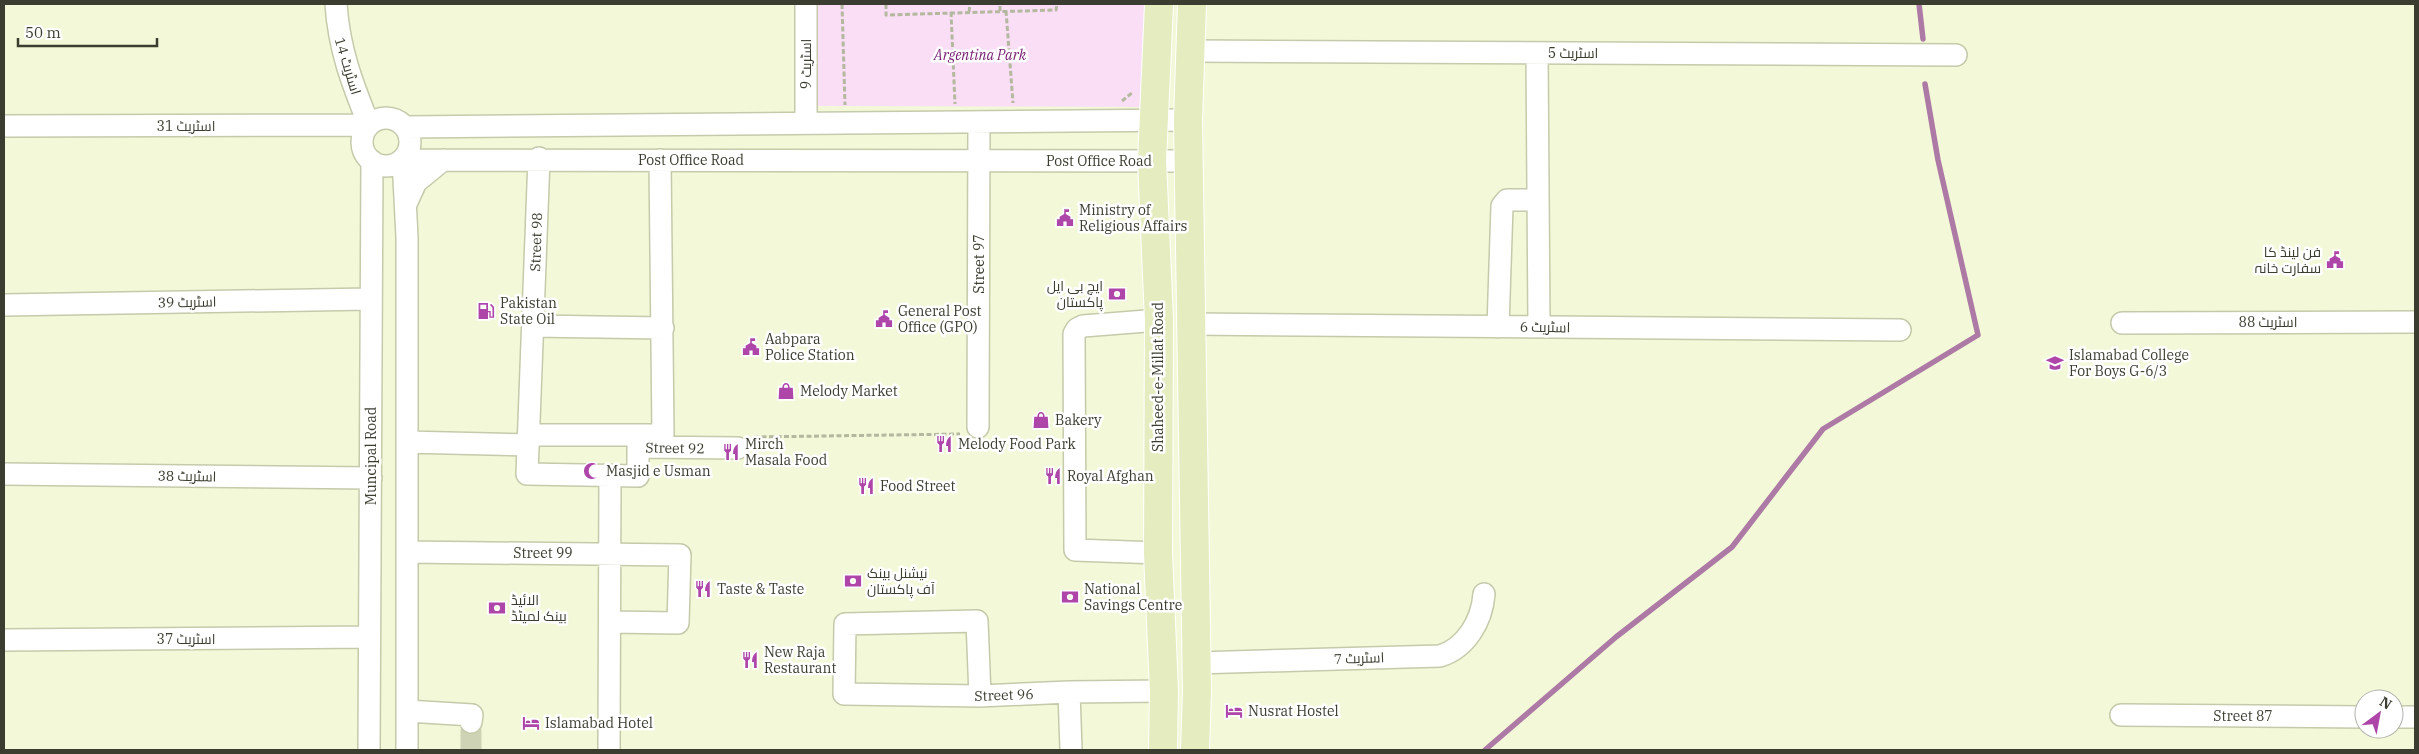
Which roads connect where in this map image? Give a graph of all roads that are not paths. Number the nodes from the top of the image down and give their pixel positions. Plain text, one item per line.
1 (336, 4) edge
2 (806, 4) edge
3 (1158, 4) edge
4 (1192, 4) edge
5 (1191, 51) junction
6 (1537, 53) junction
7 (1956, 55) dead end
8 (1188, 120) junction
9 (1153, 121) junction
10 (979, 122) junction
11 (806, 124) junction
12 (4, 126) edge
13 (369, 126) junction
14 (405, 127) junction
15 (539, 158) junction
16 (403, 160) junction
17 (443, 160) junction
18 (660, 160) junction
19 (372, 161) junction
20 (979, 161) junction
21 (1152, 161) junction
22 (1189, 161) junction
23 (1538, 200) junction
24 (405, 205) junction
25 (370, 299) junction
26 (4, 305) edge
27 (1159, 320) junction
28 (2415, 322) edge
29 (2122, 323) dead end
30 (1191, 324) junction
31 (532, 326) junction
32 (1498, 327) junction
33 (1539, 327) junction
34 (663, 328) junction
35 (1900, 330) dead end
36 (978, 427) road end
37 (662, 435) junction
38 (528, 440) junction
39 (407, 442) junction
40 (4, 474) edge
41 (527, 474) joint
42 (610, 475) junction
43 (371, 478) junction
44 (407, 552) junction
45 (608, 553) junction
46 (1158, 553) junction
47 (1484, 594) dead end
48 (610, 622) junction
49 (369, 637) junction
50 (4, 640) edge
51 (1196, 663) junction
52 (1164, 691) junction
53 (1197, 691) junction
54 (1069, 692) junction
55 (980, 696) junction
56 (407, 711) junction
57 (2121, 715) dead end
58 (2354, 717) edge
59 (472, 722) dead end
60 (369, 750) edge
61 (407, 750) edge
62 (609, 750) edge
63 (1071, 750) edge
64 (1163, 750) edge
65 (1195, 750) edge

1 - 13 street, اسٹریٹ 14
2 - 11 street, اسٹریٹ 9
3 - 9 main road, Shaheed-e-Millat Road
4 - 5 main road
5 - 6 street, اسٹریٹ 5
5 - 8 main road
6 - 7 street, اسٹریٹ 5
6 - 23 street
8 - 9 street
8 - 22 main road
9 - 10 street
9 - 21 main road, Shaheed-e-Millat Road
10 - 11 street
10 - 20 street
11 - 14 street
12 - 13 street, اسٹریٹ 31
13 - 14 street
13 - 19 street
14 - 16 street
15 - 17 street, Post Office Road
15 - 18 street, Post Office Road
15 - 31 street, Street 98
16 - 17 street, Post Office Road
16 - 19 street
16 - 24 street
17 - 24 street
18 - 20 street, Post Office Road
18 - 34 street
19 - 25 street, Muncipal Road
20 - 21 street, Post Office Road
20 - 36 street, Street 97
21 - 22 street, Post Office Road
21 - 27 main road, Shaheed-e-Millat Road
22 - 30 main road
23 - 32 street
23 - 33 street
24 - 39 street
25 - 26 street, اسٹریٹ 39
25 - 43 street, Muncipal Road
27 - 46 main road, Shaheed-e-Millat Road
27 - 46 street
28 - 29 street, اسٹریٹ 88
30 - 32 street, اسٹریٹ 6
30 - 51 main road
31 - 34 street
31 - 38 street, Street 98
32 - 33 street, اسٹریٹ 6
33 - 35 street, اسٹریٹ 6
34 - 37 street
37 - 38 street
37 - 42 street, Street 92
38 - 39 street
38 - 41 street, Street 98
39 - 44 street
40 - 43 street, اسٹریٹ 38
41 - 42 street, Street 92
42 - 45 street
43 - 49 street, Muncipal Road
44 - 45 street, Street 99
44 - 56 street
45 - 48 street
45 - 48 street, Street 99
46 - 52 main road, Shaheed-e-Millat Road
47 - 51 street, اسٹریٹ 7
48 - 62 street
49 - 50 street, اسٹریٹ 37
49 - 60 street, Muncipal Road
51 - 53 main road
52 - 53 main road
52 - 54 street, Street 96
52 - 64 main road, Shaheed-e-Millat Road
53 - 65 main road
54 - 55 street, Street 96
54 - 63 street
55 - 55 street, Street 96
56 - 59 street
56 - 61 street
57 - 58 street, Street 87

